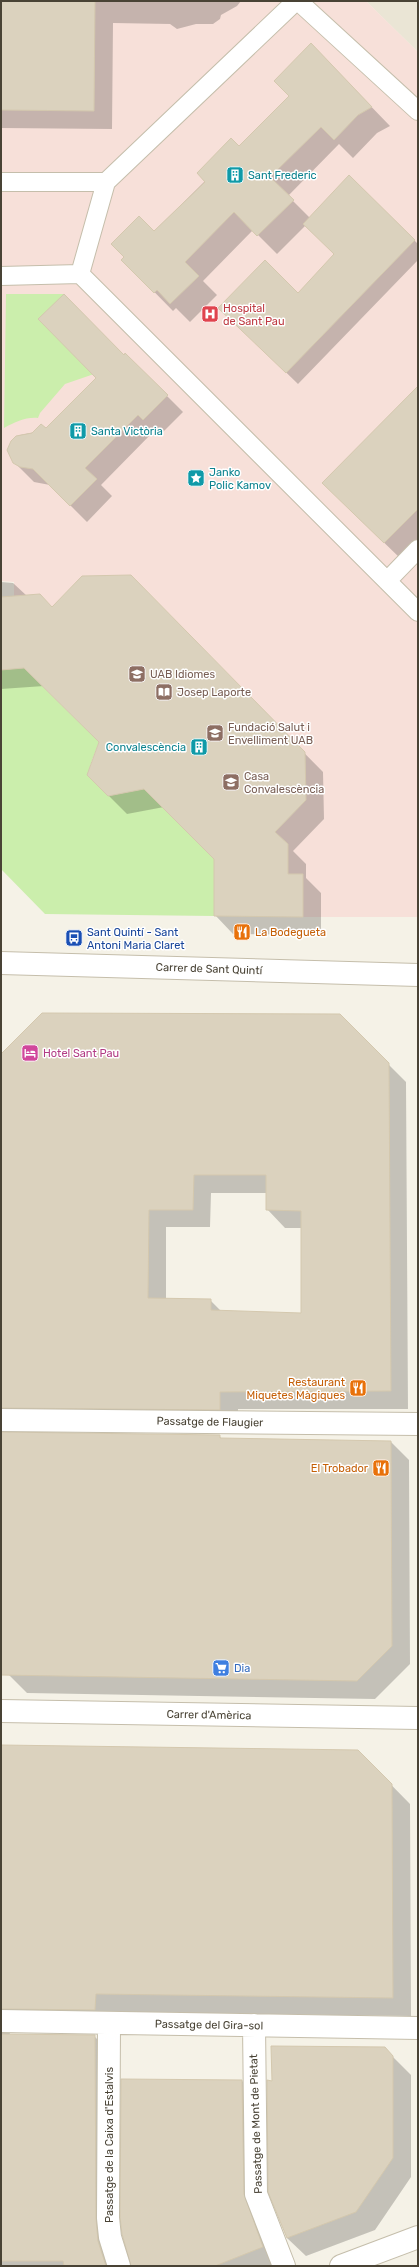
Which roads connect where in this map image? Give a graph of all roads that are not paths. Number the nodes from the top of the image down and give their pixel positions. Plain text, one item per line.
1 (297, 1) edge
2 (418, 111) edge
3 (1, 182) edge
4 (106, 182) junction
5 (80, 274) junction
6 (1, 276) edge
7 (418, 549) edge
8 (387, 581) junction
9 (418, 612) edge
10 (1, 963) edge
11 (418, 975) edge
12 (1, 1420) edge
13 (418, 1424) edge
14 (1, 1712) edge
15 (418, 1718) edge
16 (1, 2021) edge
17 (109, 2023) junction
18 (254, 2025) junction
19 (418, 2028) edge
20 (418, 2237) edge
21 (119, 2266) edge
22 (284, 2266) edge
23 (341, 2266) edge

1 - 2 lane
1 - 4 lane
3 - 4 lane
4 - 5 lane
5 - 6 lane
5 - 8 lane
7 - 8 lane
8 - 9 lane
10 - 11 street, Carrer de Sant Quintí
12 - 13 street, Passatge de Flaugier
14 - 15 street, Carrer d'Amèrica
16 - 17 street, Passatge del Gira-sol
17 - 18 street, Passatge del Gira-sol
17 - 21 street, Passatge de la Caixa d'Estalvis
18 - 19 street, Passatge del Gira-sol
18 - 22 street, Passatge de Mont de Pietat
20 - 23 street

